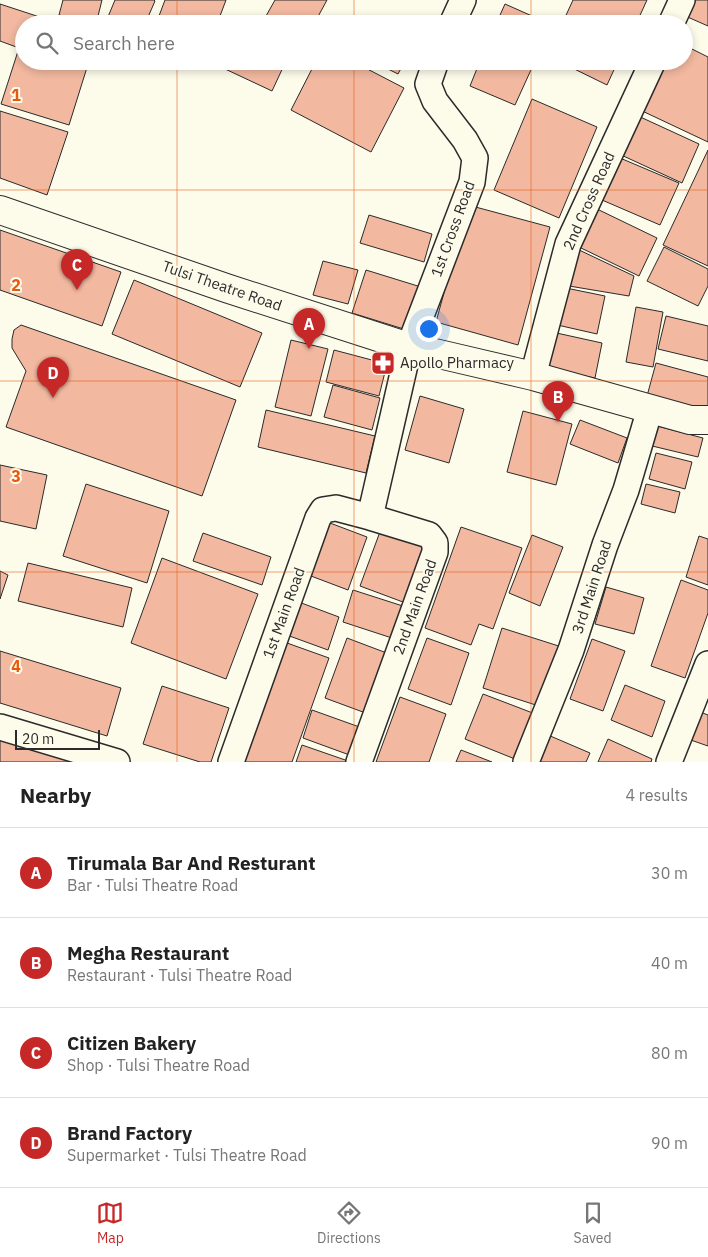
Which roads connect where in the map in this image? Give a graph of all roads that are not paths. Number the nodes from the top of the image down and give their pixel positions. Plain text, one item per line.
1 (463, 0) edge
2 (682, 0) edge
3 (456, 15) edge
4 (675, 15) edge
5 (433, 70) edge
6 (649, 70) edge
7 (0, 210) edge
8 (409, 347) junction
9 (533, 376) junction
10 (650, 409) junction
11 (708, 420) edge
12 (370, 517) junction
13 (708, 664) edge
14 (0, 727) edge
15 (116, 762) edge
16 (231, 762) edge
17 (359, 762) edge
18 (526, 762) edge
19 (669, 762) edge

1 - 3 street
2 - 4 street
5 - 8 street, 1st Cross Road
6 - 9 street, 2nd Cross Road
7 - 8 street, Tulsi Theatre Road
8 - 9 street, Tulsi Theatre Road
8 - 12 street
9 - 10 street, Tulsi Theatre Road
10 - 11 street, Tulsi Theatre Road
10 - 18 street, 3rd Main Road
12 - 16 street, 1st Main Road
12 - 17 street, 2nd Main Road
13 - 19 street
14 - 15 street

